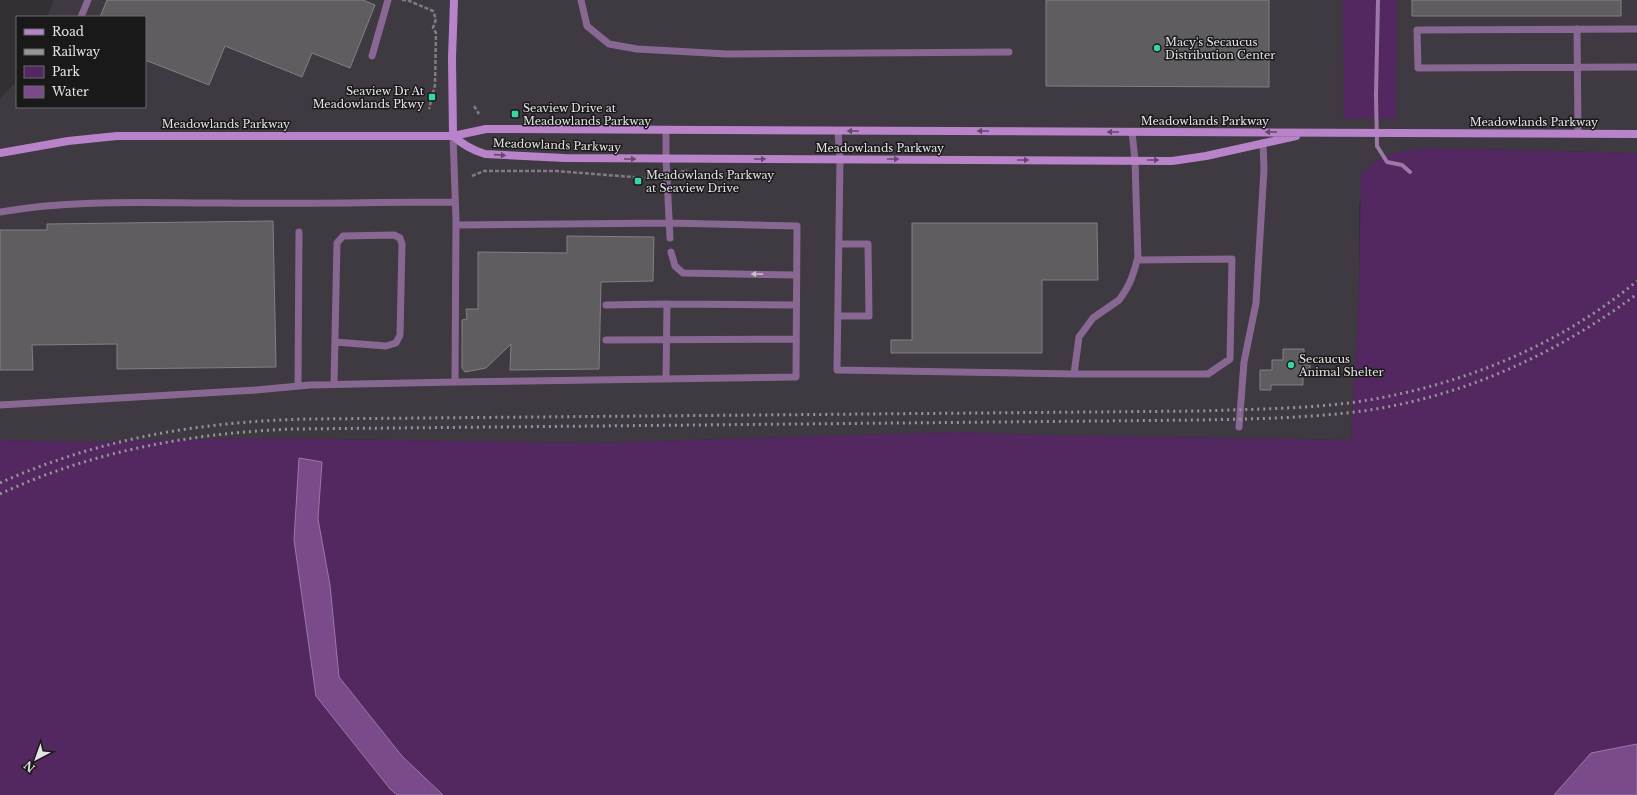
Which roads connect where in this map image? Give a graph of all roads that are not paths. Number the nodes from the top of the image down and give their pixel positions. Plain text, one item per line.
1 (88, 0) edge
2 (388, 0) edge
3 (454, 0) edge
4 (581, 0) edge
5 (81, 16) edge
6 (1577, 29) junction
7 (1637, 29) edge
8 (1009, 52) dead end
9 (372, 56) dead end
10 (1637, 67) edge
11 (1577, 68) junction
12 (666, 130) junction
13 (838, 131) junction
14 (1132, 132) junction
15 (1310, 132) junction
16 (1578, 134) junction
17 (1637, 134) edge
18 (453, 136) junction
19 (1262, 143) junction
20 (0, 153) edge
21 (666, 159) junction
22 (840, 159) junction
23 (1135, 160) junction
24 (455, 202) junction
25 (0, 212) edge
26 (670, 223) junction
27 (456, 226) junction
28 (299, 232) dead end
29 (670, 238) dead end
30 (839, 244) junction
31 (670, 252) dead end
32 (1138, 257) junction
33 (796, 275) junction
34 (667, 304) junction
35 (606, 305) dead end
36 (796, 305) junction
37 (838, 316) junction
38 (796, 339) junction
39 (606, 340) dead end
40 (667, 340) junction
41 (335, 342) junction
42 (1074, 374) junction
43 (666, 379) junction
44 (455, 382) junction
45 (334, 384) junction
46 (298, 386) junction
47 (0, 405) edge
48 (1239, 427) dead end

1 - 5 lane
2 - 9 lane
3 - 18 street
4 - 8 lane
6 - 7 lane
6 - 11 lane
6 - 11 lane
10 - 11 lane
11 - 16 lane
12 - 13 street, Meadowlands Parkway
12 - 18 street, Meadowlands Parkway
12 - 21 lane
14 -> 13 street, Meadowlands Parkway
13 - 22 lane
15 -> 14 street, Meadowlands Parkway
14 - 23 lane
15 - 16 street, Meadowlands Parkway
15 - 19 street, Meadowlands Parkway
16 - 17 street, Meadowlands Parkway
18 - 20 street, Meadowlands Parkway
18 -> 21 street, Meadowlands Parkway
18 - 24 lane
23 -> 19 street, Meadowlands Parkway
19 - 48 lane
21 -> 22 street, Meadowlands Parkway
21 - 26 lane
22 -> 23 street, Meadowlands Parkway
22 - 30 lane
23 - 32 lane
24 - 25 lane
24 - 27 lane
26 - 27 lane
26 - 29 lane
26 - 33 lane
27 - 44 lane
28 - 46 lane
30 - 37 lane
30 - 37 lane
33 -> 31 lane
32 - 42 lane
32 - 42 lane
33 - 36 lane
34 - 35 lane
34 - 36 lane
34 - 40 lane
36 - 38 lane
37 - 42 lane
38 - 40 lane
38 - 43 lane
39 - 40 lane
40 - 43 lane
41 - 41 lane
41 - 45 lane
43 - 44 lane
44 - 45 lane
45 - 46 lane
46 - 47 lane

